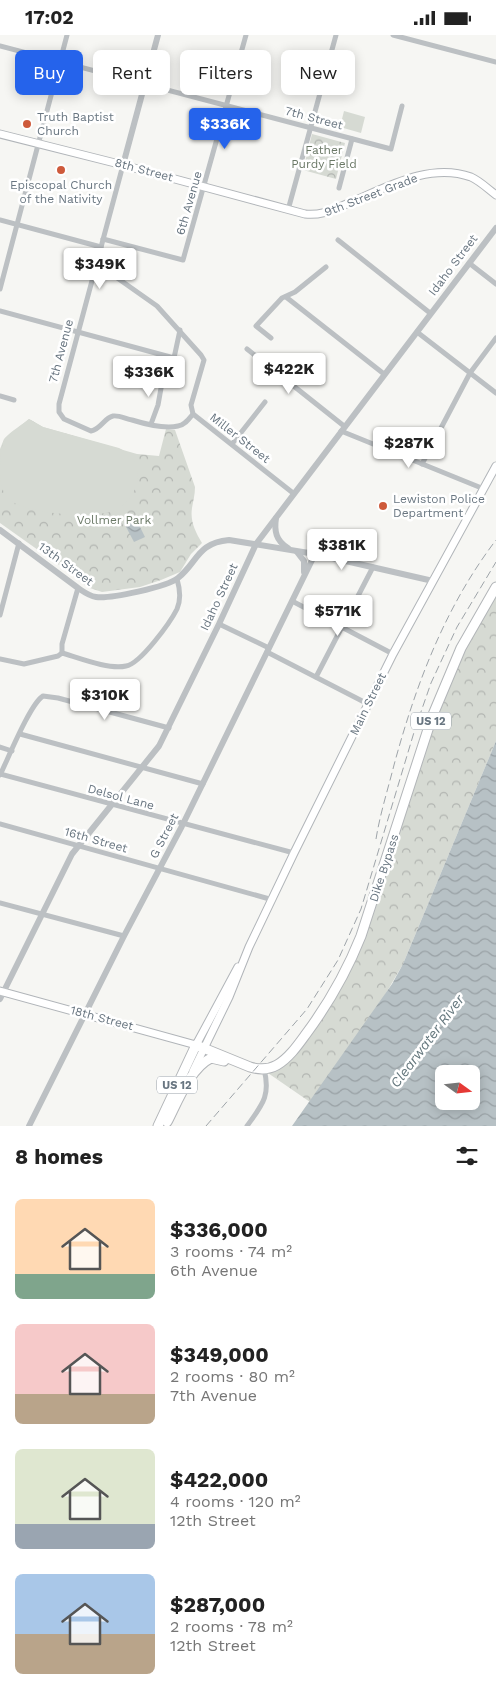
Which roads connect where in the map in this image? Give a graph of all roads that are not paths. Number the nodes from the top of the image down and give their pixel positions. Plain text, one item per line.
1 (67, 35) edge
2 (158, 35) edge
3 (246, 35) edge
4 (336, 35) edge
5 (393, 35) edge
6 (422, 36) edge
7 (420, 42) junction
8 (0, 46) edge
9 (15, 50) edge
10 (63, 50) edge
11 (154, 50) edge
12 (496, 62) edge
13 (170, 91) edge
14 (51, 95) edge
15 (142, 95) edge
16 (226, 106) junction
17 (402, 106) dead end
18 (310, 128) junction
19 (0, 134) edge
20 (352, 139) junction
21 (38, 143) junction
22 (123, 165) junction
23 (204, 186) junction
24 (339, 188) dead end
25 (496, 195) edge
26 (288, 210) junction
27 (0, 220) edge
28 (17, 225) junction
29 (496, 228) edge
30 (103, 239) junction
31 (338, 240) dead end
32 (100, 247) junction
33 (96, 263) junction
34 (469, 263) junction
35 (326, 267) dead end
36 (496, 284) edge
37 (0, 289) edge
38 (286, 297) junction
39 (0, 311) edge
40 (430, 313) junction
41 (78, 331) junction
42 (180, 331) junction
43 (417, 332) junction
44 (271, 338) dead end
45 (496, 338) edge
46 (247, 349) dead end
47 (470, 373) junction
48 (384, 374) junction
49 (163, 377) dead end
50 (496, 393) edge
51 (0, 396) edge
52 (14, 400) dead end
53 (265, 402) dead end
54 (193, 414) junction
55 (151, 424) junction
56 (342, 428) junction
57 (232, 444) junction
58 (422, 463) junction
59 (496, 466) edge
60 (484, 489) junction
61 (293, 493) junction
62 (277, 515) junction
63 (0, 530) edge
64 (19, 543) junction
65 (256, 544) junction
66 (296, 551) junction
67 (314, 554) junction
68 (373, 567) junction
69 (304, 577) junction
70 (177, 579) junction
71 (433, 581) junction
72 (496, 587) edge
73 (78, 588) junction
74 (292, 601) junction
75 (0, 615) edge
76 (219, 625) junction
77 (342, 627) junction
78 (268, 650) junction
79 (62, 653) junction
80 (393, 653) junction
81 (0, 659) edge
82 (316, 677) junction
83 (368, 704) junction
84 (169, 728) junction
85 (20, 734) junction
86 (0, 747) edge
87 (12, 751) junction
88 (142, 767) junction
89 (0, 775) edge
90 (203, 784) junction
91 (112, 804) junction
92 (0, 824) edge
93 (183, 824) junction
94 (79, 845) junction
95 (294, 853) junction
96 (160, 868) junction
97 (273, 900) junction
98 (0, 903) edge
99 (42, 914) junction
100 (124, 937) junction
101 (2, 991) edge
102 (0, 999) edge
103 (86, 1014) junction
104 (200, 1046) junction
105 (250, 1067) junction
106 (264, 1069) junction
107 (188, 1082) junction
108 (29, 1126) edge
109 (158, 1126) edge
110 (164, 1126) edge
111 (247, 1126) edge

1 - 10 street
2 - 11 street, 7th Avenue
3 - 16 street, 6th Avenue
4 - 18 street
5 - 7 street
6 - 7 street
7 - 12 street
8 - 9 street, 7th Street
13 - 16 street, 7th Street
14 - 21 street
15 - 22 street, 7th Avenue
16 - 18 street, 7th Street
16 - 23 street, 6th Avenue
17 - 20 street, 7th Street
18 - 20 street, 7th Street
18 - 26 street
19 - 21 main road, 8th Street
20 - 24 street
21 - 22 main road, 8th Street
21 - 28 street
22 - 23 main road, 8th Street
22 - 30 street, 7th Avenue
23 - 26 main road, 8th Street
23 - 30 street, 6th Avenue
25 - 26 main road, 9th Street Grade
27 - 28 street
28 - 32 street
28 - 37 street
29 - 34 street, Idaho Street
30 - 32 street, 7th Avenue
31 - 40 street
32 - 33 street, 7th Avenue
33 - 41 street, 7th Avenue
33 - 42 street, Miller Street
34 - 36 street
34 - 40 street, Idaho Street
35 - 38 street
38 - 44 street
38 - 48 street
39 - 41 street
40 - 43 street, Idaho Street
41 - 42 street
41 - 55 street, 7th Avenue
42 - 54 street, Miller Street
43 - 47 street
43 - 48 street, Idaho Street
45 - 47 street
46 - 56 street
47 - 50 street
47 - 58 street
48 - 56 street, Idaho Street
49 - 55 street
51 - 52 street
53 - 57 street
54 - 55 street
54 - 57 street, Miller Street
56 - 58 street
56 - 61 street, Idaho Street
57 - 61 street, Miller Street
58 - 60 street
59 - 60 main road, Main Street
60 - 71 main road, Main Street
61 - 62 street, Idaho Street
62 - 65 street, Idaho Street
62 - 66 street
63 - 64 street, 13th Street
64 - 73 street, 13th Street
64 - 75 street
65 - 66 street, 13th Street
65 - 70 street, 13th Street
65 - 76 street, Idaho Street
66 - 67 street, 13th Street
66 - 69 street
67 - 68 street, 13th Street
67 - 69 street, G Street
68 - 71 street, 13th Street
68 - 77 street
69 - 74 street, G Street
70 - 73 street, 13th Street
70 - 79 street
71 - 80 main road, Main Street
72 - 106 highway, Dike Bypass / US 12
73 - 79 street
74 - 77 street
74 - 78 street, G Street
76 - 78 street
76 - 84 street, Idaho Street
77 - 80 street
77 - 82 street
78 - 82 street
78 - 90 street, G Street
79 - 81 street
80 - 83 main road, Main Street
82 - 83 street
83 - 95 main road, Main Street
84 - 85 street
84 - 88 street, Idaho Street
85 - 87 street
85 - 88 street
86 - 87 street
87 - 89 street
88 - 90 street
88 - 91 street, Idaho Street
89 - 91 street, Delsol Lane
90 - 93 street, G Street
91 - 93 street, Delsol Lane
91 - 94 street, Idaho Street
92 - 94 street, 16th Street
93 - 95 street, Delsol Lane
93 - 96 street, G Street
94 - 96 street, 16th Street
94 - 99 street, Idaho Street
95 - 97 main road, Main Street
96 - 97 street, 16th Street
96 - 100 street, G Street
97 - 104 main road, Main Street
98 - 99 street
99 - 100 street
99 - 101 street, Idaho Street
100 - 103 street, G Street
101 - 102 street, Idaho Street
101 - 103 main road, 18th Street
103 - 104 main road, 18th Street
103 - 108 street, G Street
104 - 105 highway, US 12
104 - 107 main road, Main Street / US 12
104 - 109 highway, Main Street / US 12
105 - 106 highway, US 12
105 - 107 highway, US 12
106 - 111 street
107 - 110 highway, Main Street / US 12

